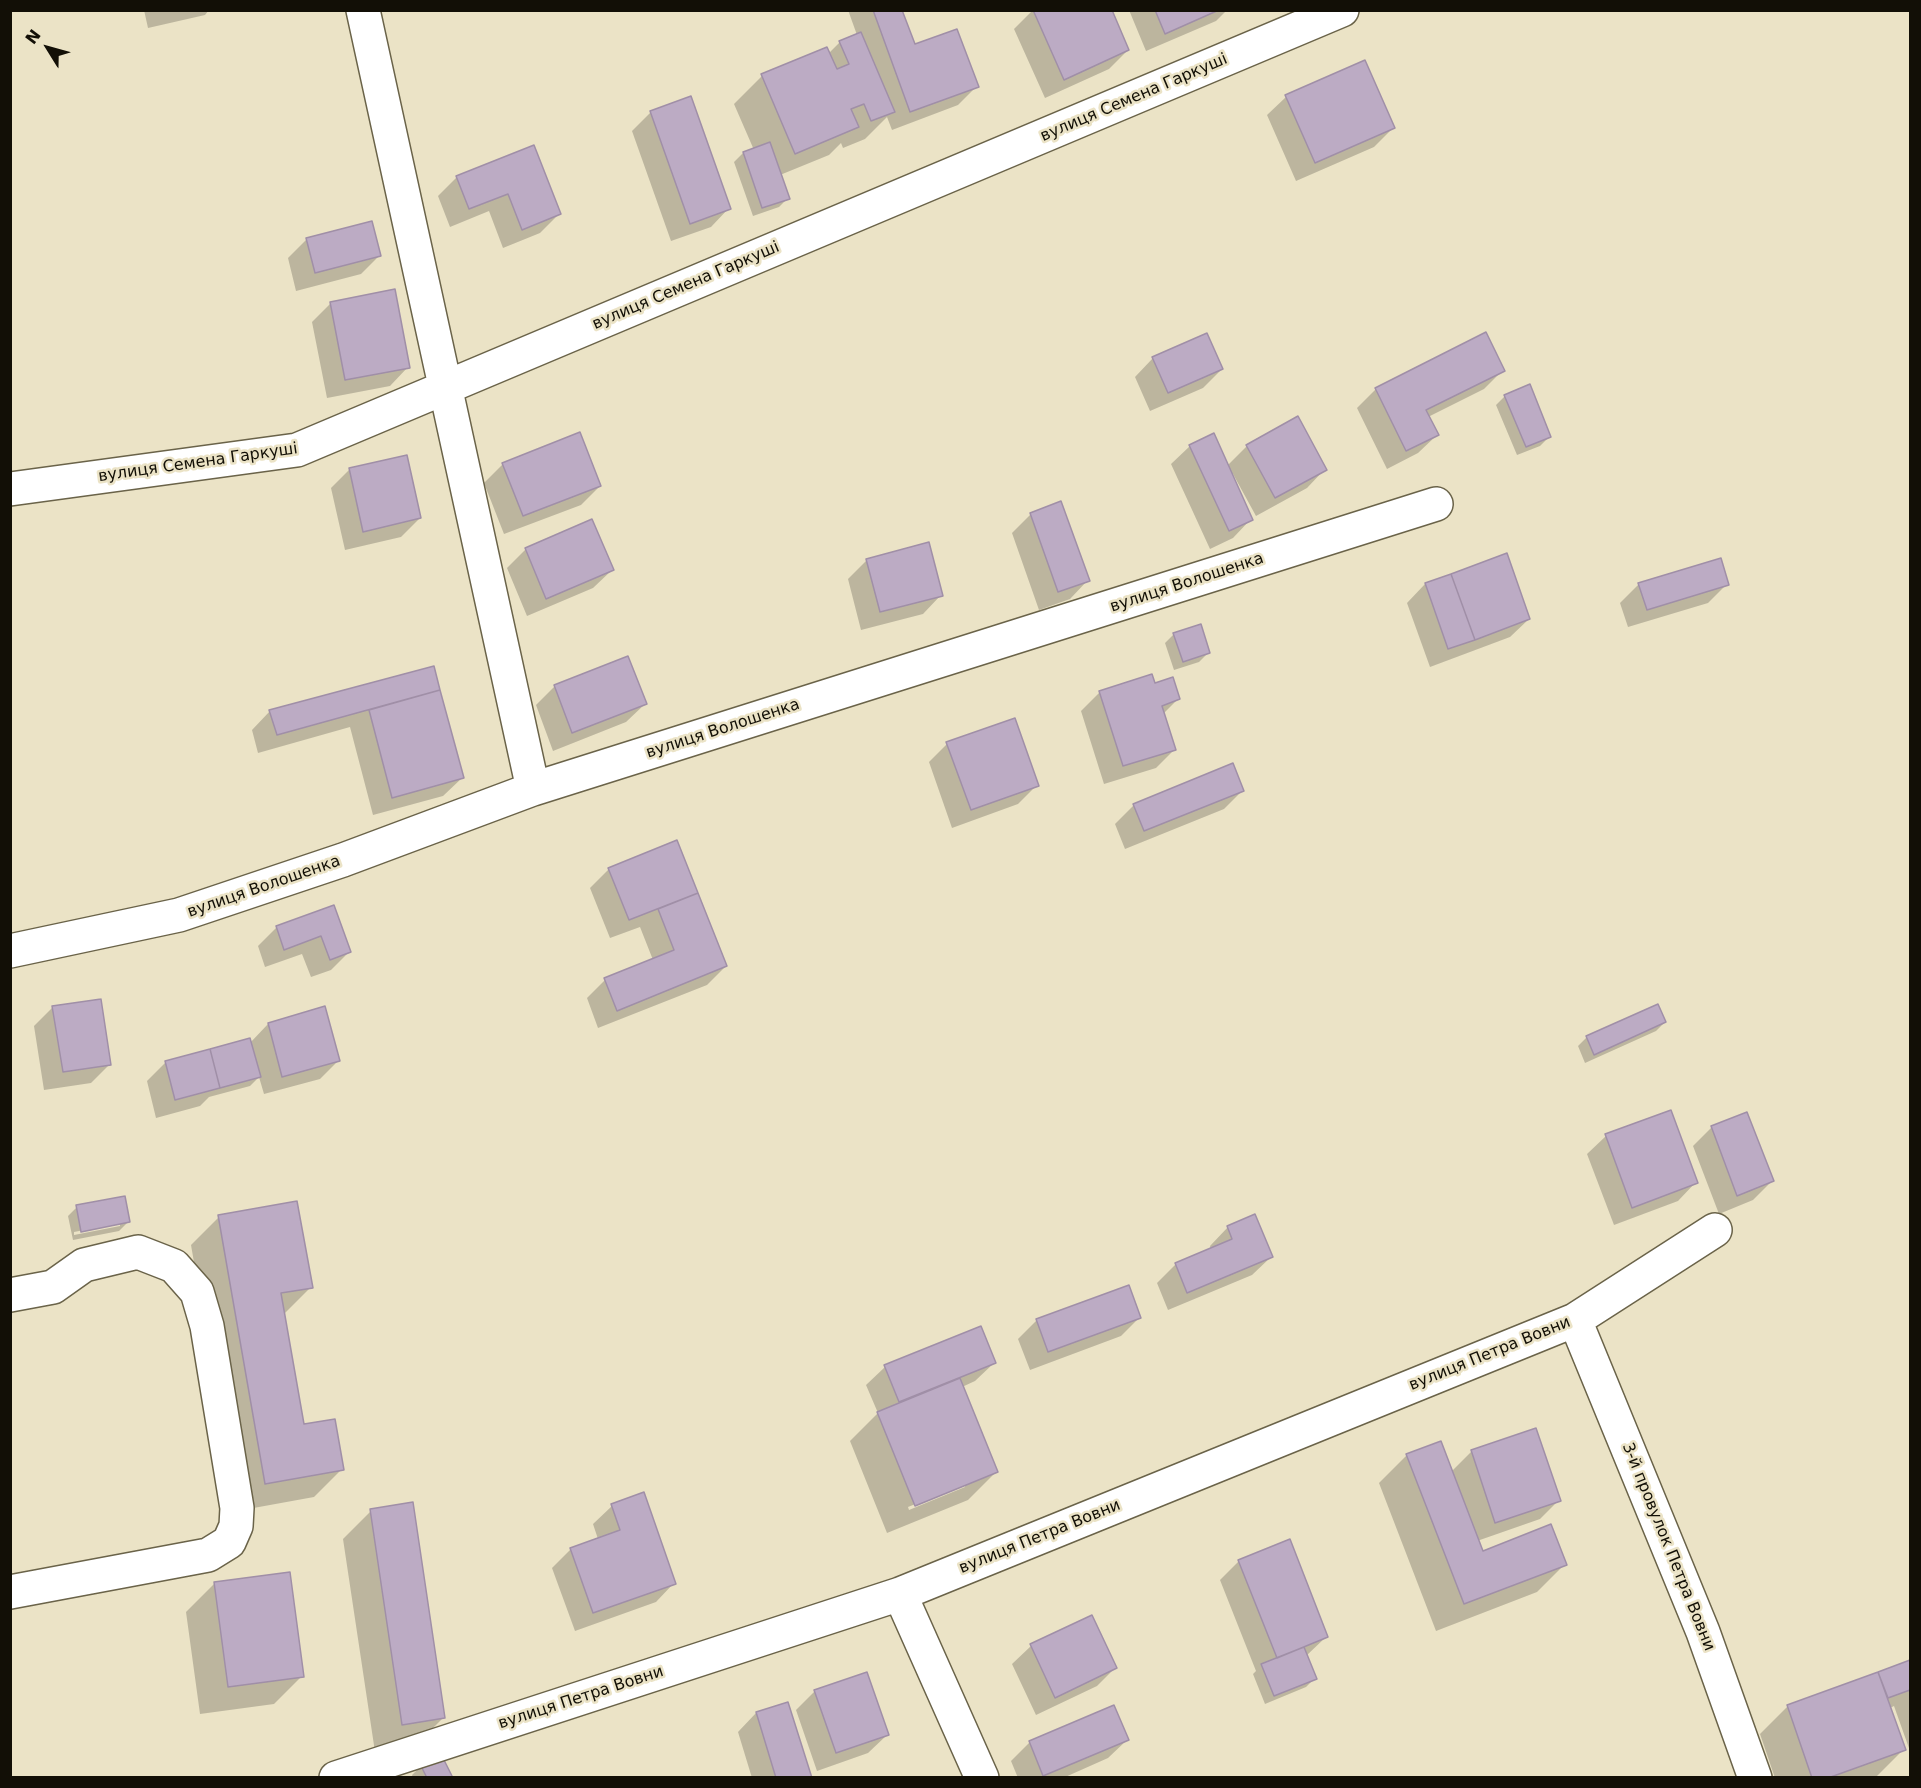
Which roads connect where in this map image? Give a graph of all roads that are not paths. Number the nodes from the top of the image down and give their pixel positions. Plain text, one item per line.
1 (363, 10) edge
2 (1342, 10) edge
3 (446, 387) junction
4 (10, 489) edge
5 (1436, 504) dead end
6 (533, 789) junction
7 (10, 951) edge
8 (1714, 1230) dead end
9 (10, 1295) edge
10 (1575, 1320) junction
11 (10, 1592) edge
12 (900, 1594) junction
13 (336, 1778) edge
14 (982, 1778) edge
15 (1755, 1778) edge

1 - 3 street
2 - 3 street, вулиця Семена Гаркуші
3 - 4 street, вулиця Семена Гаркуші
3 - 6 street
5 - 6 street, вулиця Волошенка
6 - 7 street, вулиця Волошенка
8 - 10 street, вулиця Петра Вовни
9 - 11 street
10 - 12 street, вулиця Петра Вовни
10 - 15 street, 3-й провулок Петра Вовни
12 - 13 street, вулиця Петра Вовни
12 - 14 street

